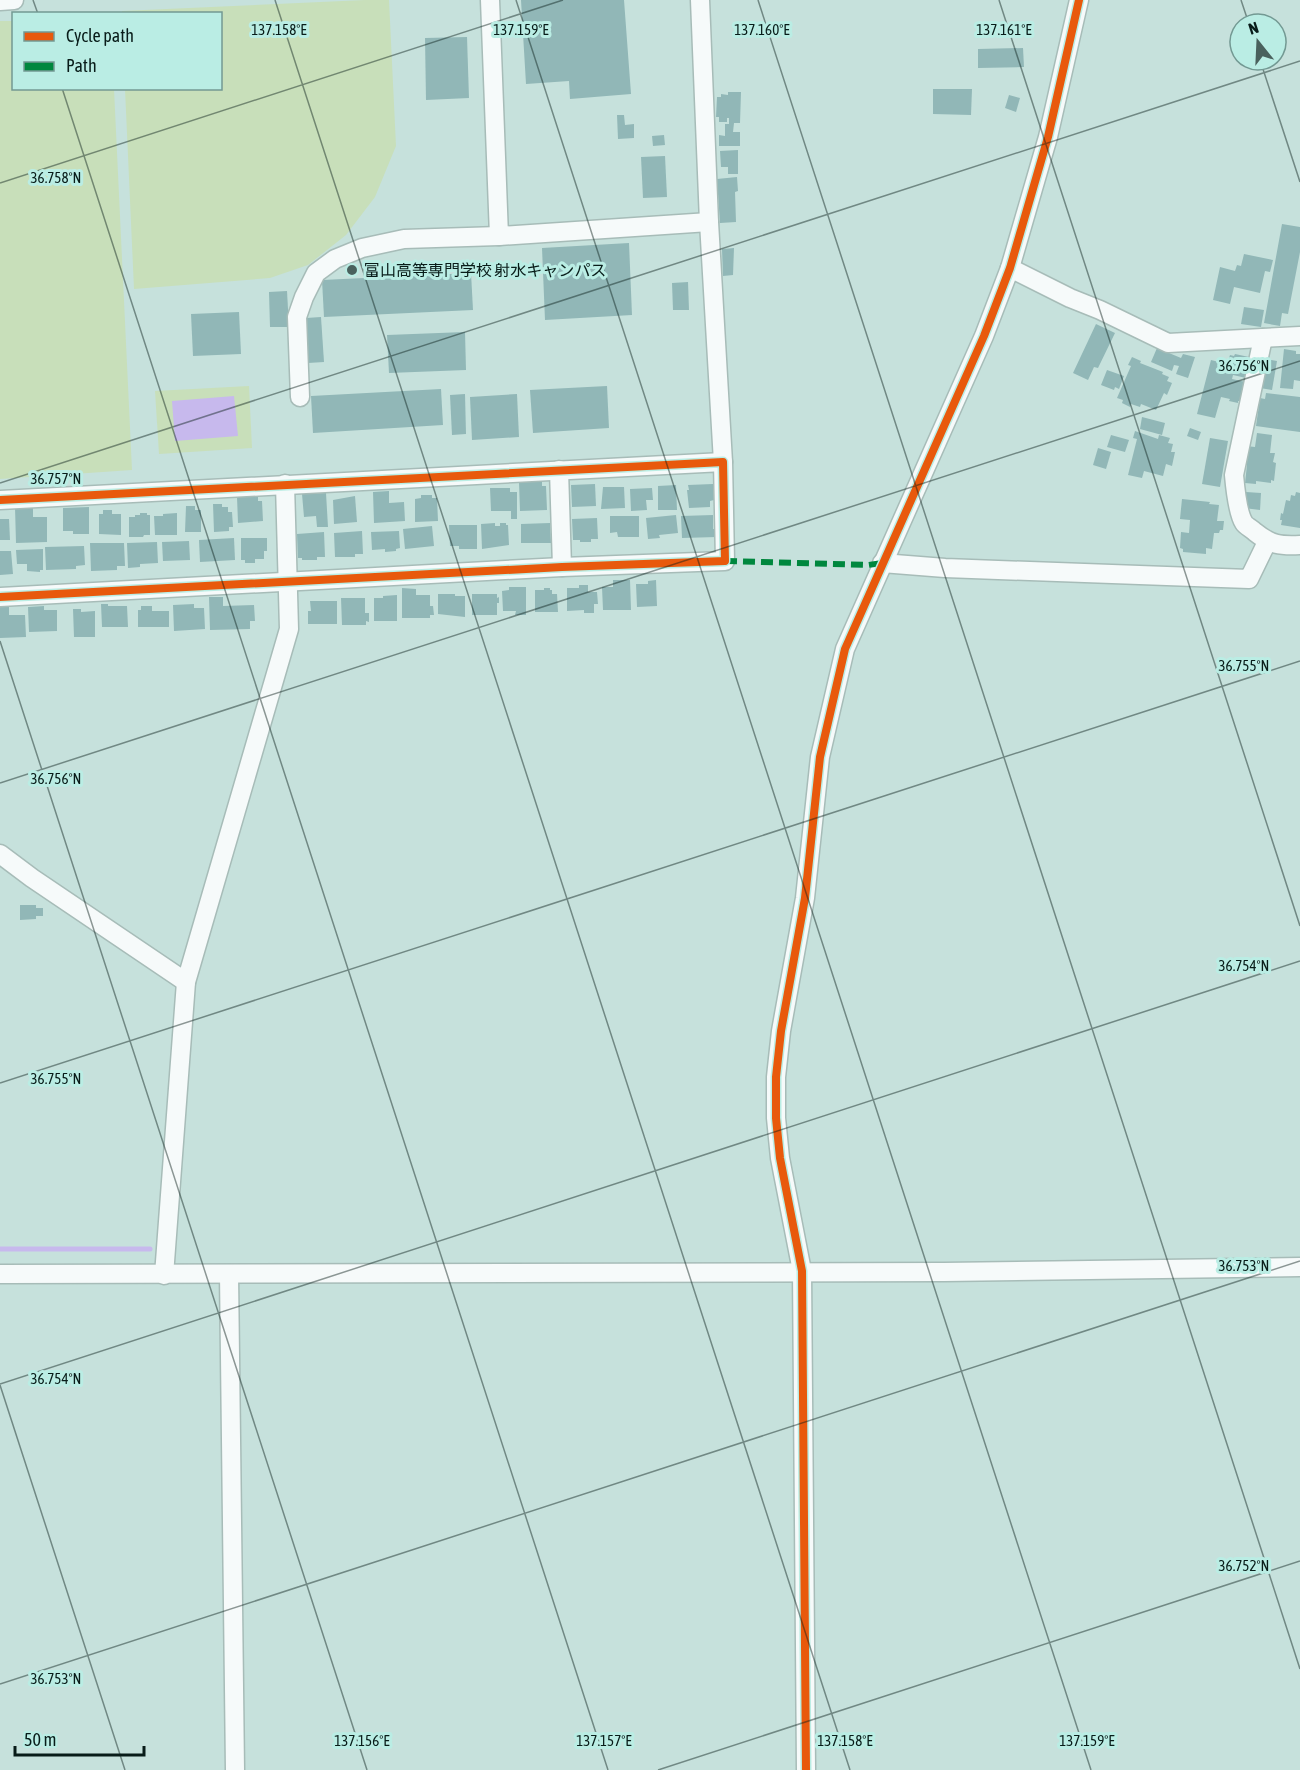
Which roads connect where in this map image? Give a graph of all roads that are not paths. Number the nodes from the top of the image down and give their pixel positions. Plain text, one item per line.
1 (14, 0) edge
2 (490, 0) edge
3 (700, 0) edge
4 (1079, 0) edge
5 (0, 1) edge
6 (709, 222) junction
7 (499, 236) junction
8 (1010, 268) junction
9 (1300, 336) edge
10 (1263, 338) junction
11 (300, 397) dead end
12 (723, 462) junction
13 (560, 470) junction
14 (285, 484) junction
15 (0, 500) edge
16 (1267, 542) junction
17 (1300, 545) edge
18 (882, 563) junction
19 (562, 567) junction
20 (287, 582) junction
21 (0, 597) edge
22 (0, 854) edge
23 (186, 982) junction
24 (800, 1263) junction
25 (1300, 1267) edge
26 (165, 1271) junction
27 (229, 1274) junction
28 (0, 1275) edge
29 (235, 1770) edge
30 (806, 1770) edge

1 - 5 street
2 - 7 street
3 - 6 street
4 - 8 street
6 - 7 street
6 - 12 street
7 - 11 street
8 - 10 street
8 - 18 street
9 - 10 street
10 - 16 street
12 - 13 street
12 - 19 street
13 - 14 street
13 - 19 street
14 - 15 street
14 - 20 street
16 - 17 street
16 - 18 street
18 - 24 street
19 - 20 street
20 - 21 street
20 - 23 street
22 - 23 street
23 - 26 street
24 - 25 street
24 - 27 street
24 - 30 street
26 - 27 street
26 - 28 street
27 - 29 street

